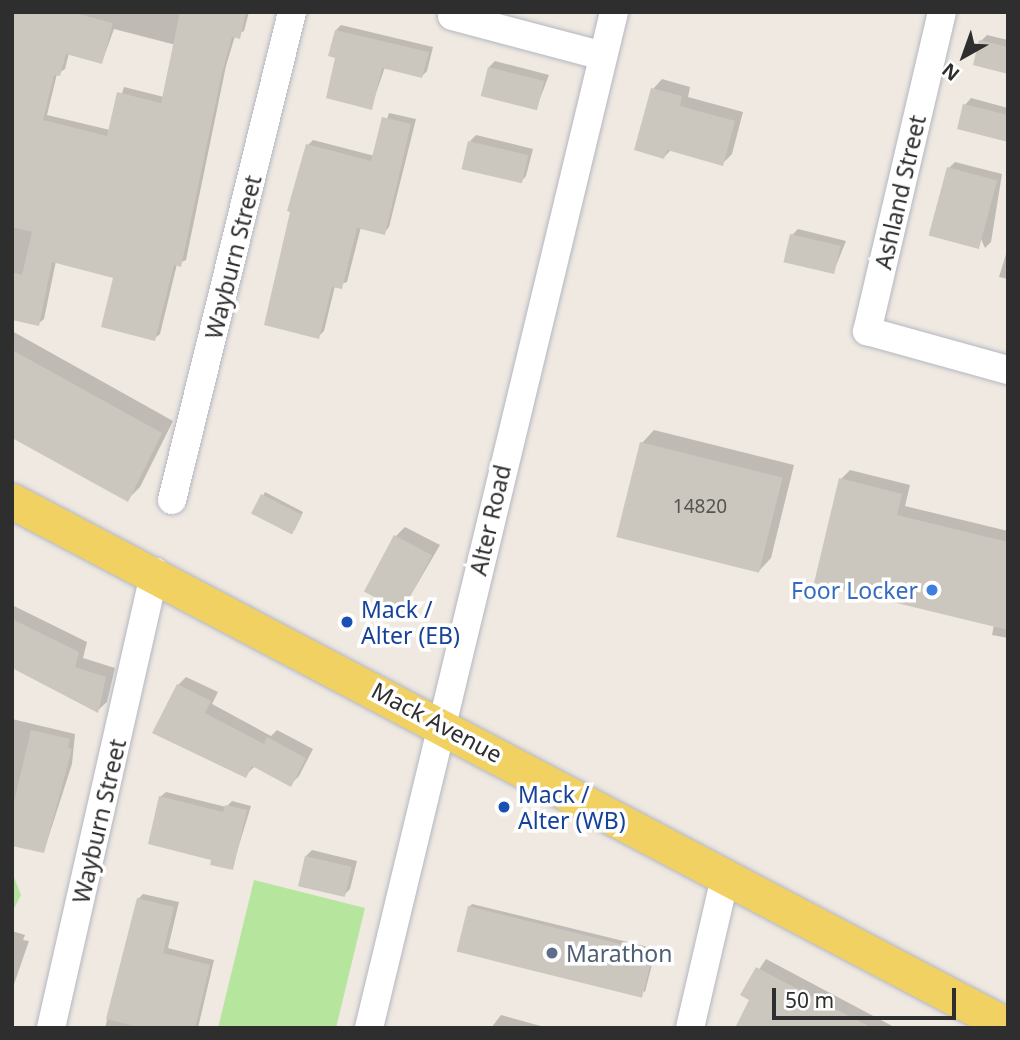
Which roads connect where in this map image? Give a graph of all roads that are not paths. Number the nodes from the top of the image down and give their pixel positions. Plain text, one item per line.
1 (292, 12) edge
2 (614, 12) edge
3 (942, 12) edge
4 (452, 16) dead end
5 (603, 57) junction
6 (1008, 370) edge
7 (172, 500) dead end
8 (12, 501) edge
9 (155, 572) junction
10 (443, 725) junction
11 (725, 877) junction
12 (1008, 1026) edge
13 (51, 1028) edge
14 (369, 1028) edge
15 (690, 1028) edge

1 - 7 street, Wayburn Street
2 - 5 street, Alter Road
3 - 6 street, Ashland Street
4 - 5 street
5 - 10 street, Alter Road
8 - 9 main road, Mack Avenue
9 - 10 main road, Mack Avenue
9 - 13 street, Wayburn Street
10 - 11 main road, Mack Avenue
10 - 14 street, Alter Road
11 - 12 main road, Mack Avenue
11 - 15 street

